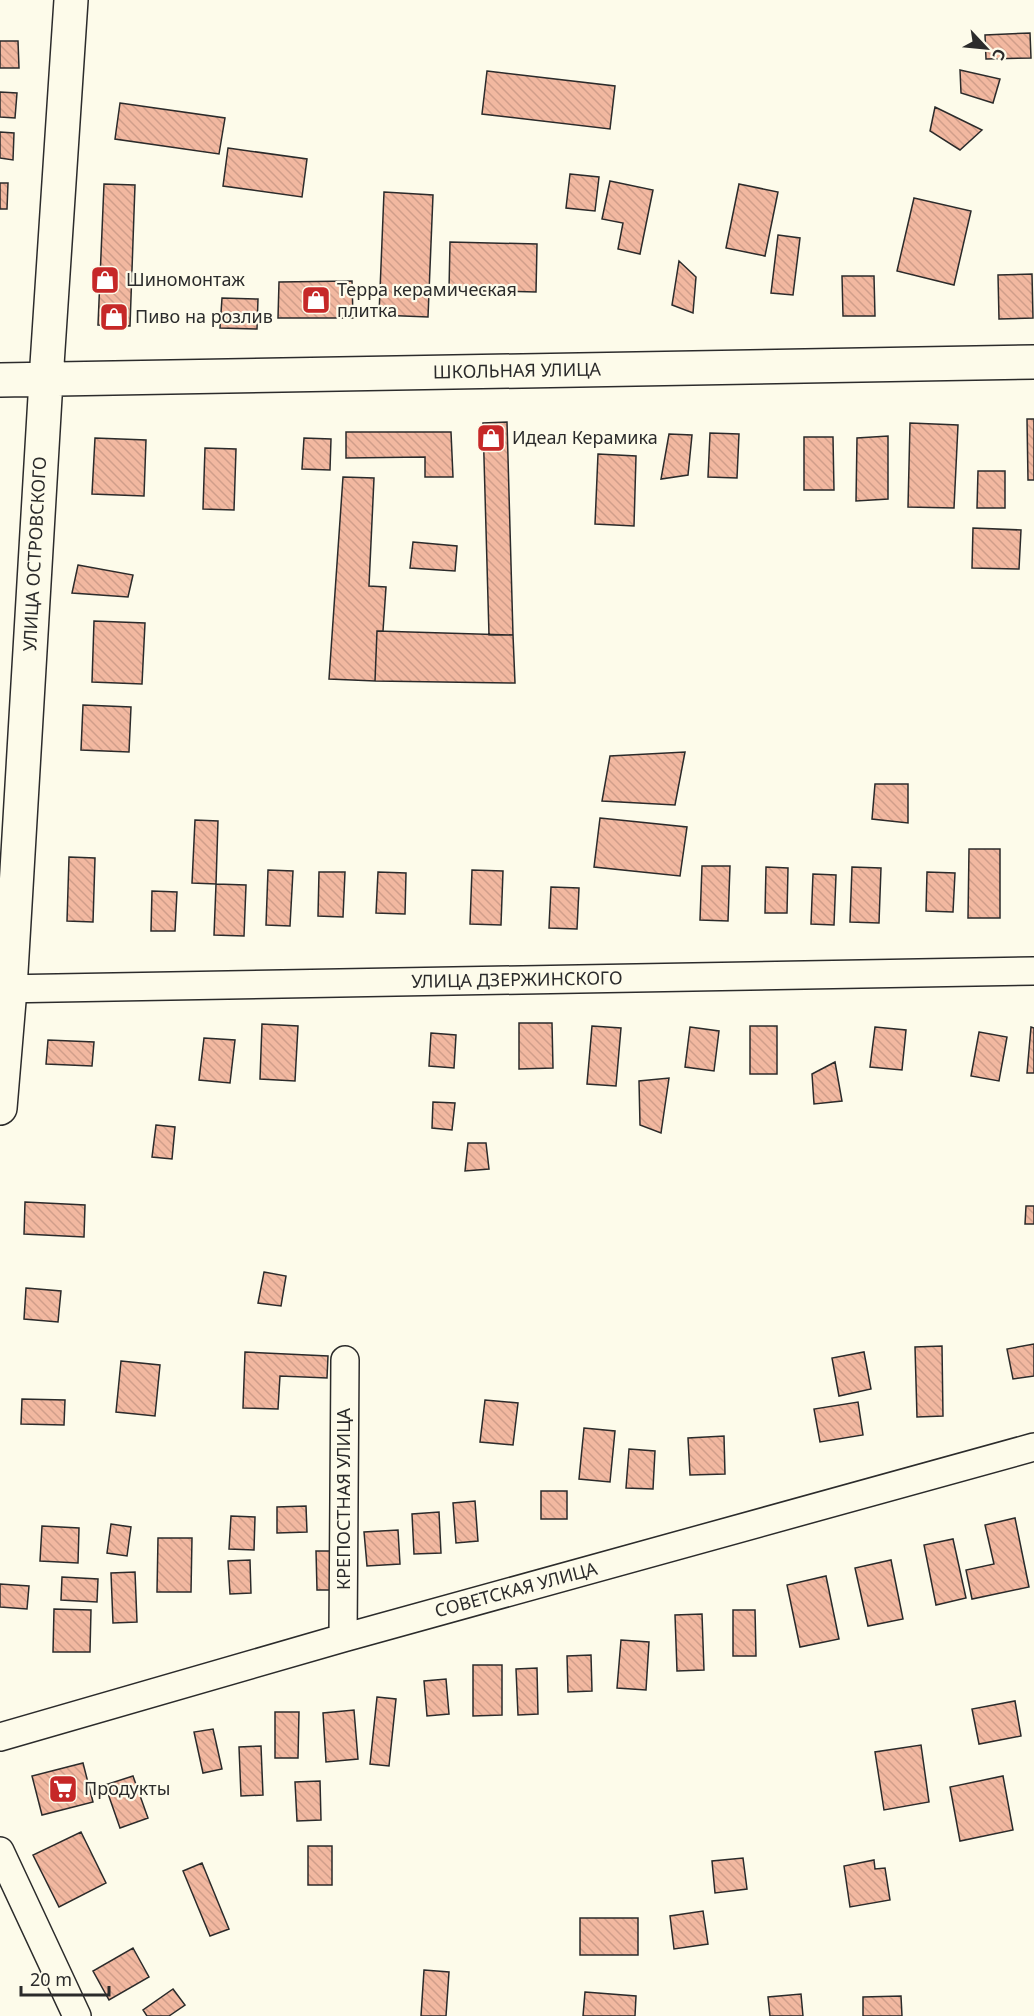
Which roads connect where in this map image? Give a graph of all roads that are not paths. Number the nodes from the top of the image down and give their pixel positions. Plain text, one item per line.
1 (71, 0) edge
2 (1034, 362) edge
3 (0, 380) edge
4 (46, 380) junction
5 (1034, 972) edge
6 (5, 989) edge
7 (0, 1108) edge
8 (345, 1360) dead end
9 (1034, 1447) edge
10 (343, 1638) junction
11 (0, 1737) edge
12 (0, 1851) edge
13 (77, 2016) edge

1 - 4 street, УЛИЦА ОСТРОВСКОГО
2 - 4 street, ШКОЛЬНАЯ УЛИЦА
3 - 4 street, ШКОЛЬНАЯ УЛИЦА
4 - 6 street, УЛИЦА ОСТРОВСКОГО
5 - 6 street, УЛИЦА ДЗЕРЖИНСКОГО
6 - 7 street, УЛИЦА ОСТРОВСКОГО
8 - 10 street, КРЕПОСТНАЯ УЛИЦА
9 - 10 street, СОВЕТСКАЯ УЛИЦА
10 - 11 street, СОВЕТСКАЯ УЛИЦА
12 - 13 street

